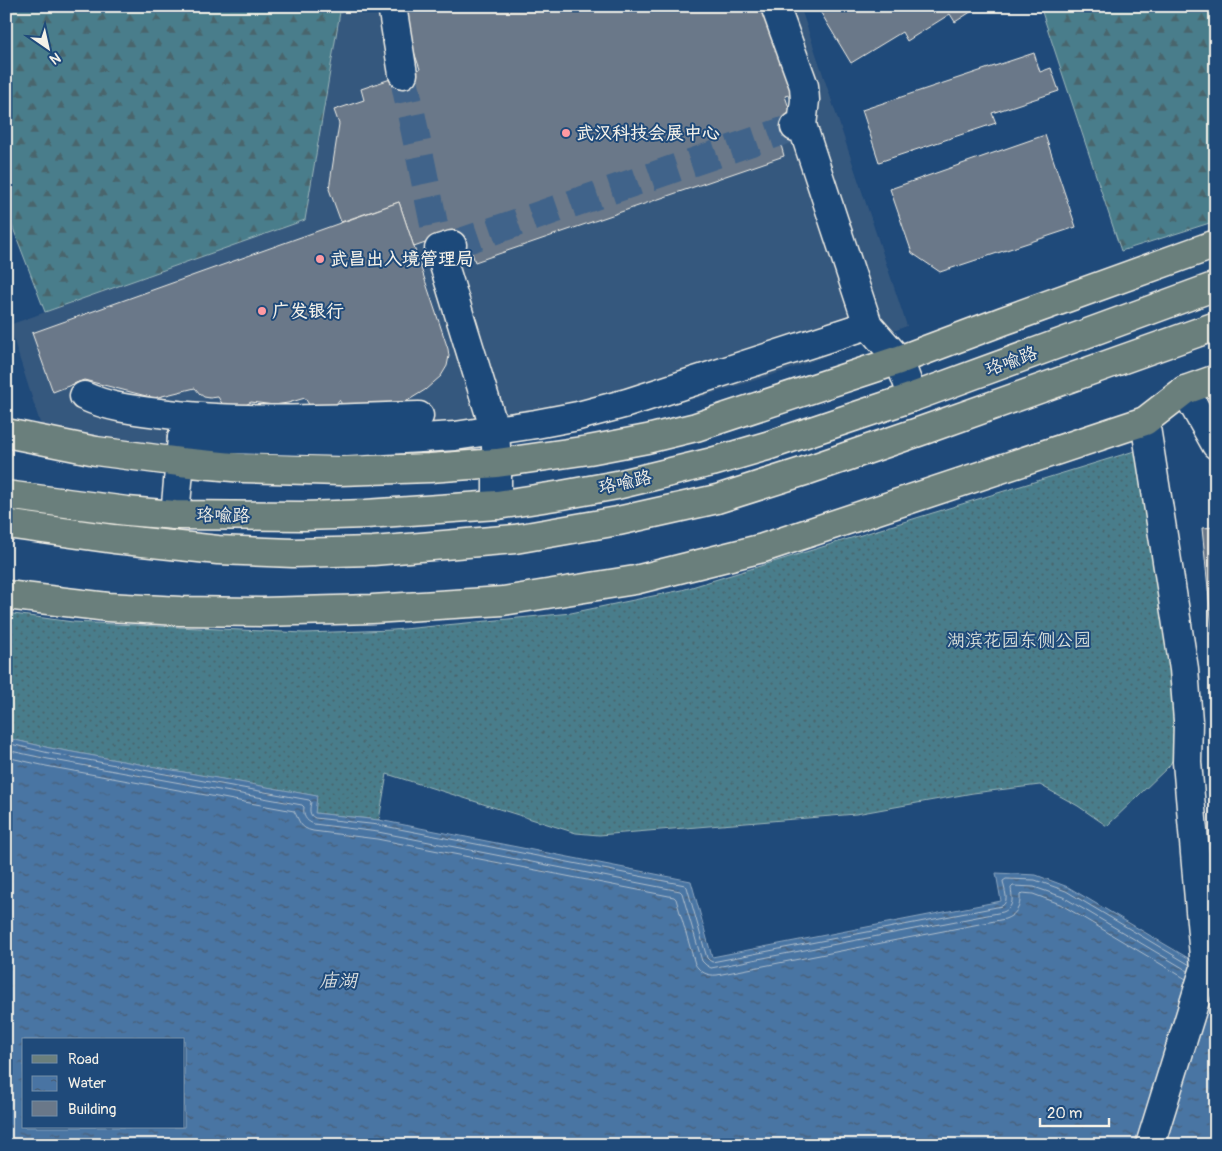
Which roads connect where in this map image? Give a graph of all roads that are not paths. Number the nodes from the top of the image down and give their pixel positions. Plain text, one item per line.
1 (392, 6) edge
2 (775, 6) edge
3 (403, 74) tunnel mouth
4 (443, 244) tunnel mouth
5 (1216, 244) edge
6 (1216, 286) edge
7 (868, 325) junction
8 (1216, 326) edge
9 (899, 360) junction
10 (1216, 379) edge
11 (1185, 390) junction
12 (84, 396) dead end
13 (913, 398) junction
14 (419, 416) dead end
15 (1145, 421) junction
16 (495, 431) junction
17 (6, 432) edge
18 (182, 439) junction
19 (1216, 445) edge
20 (497, 463) junction
21 (6, 495) edge
22 (497, 505) junction
23 (175, 514) junction
24 (6, 524) edge
25 (6, 595) edge
26 (1150, 1145) edge

1 - 3 lane
2 - 7 lane
4 - 16 lane
5 - 9 main road
6 - 13 main road, 珞喻路
7 - 9 lane
7 - 16 lane
8 - 24 main road, 珞喻路
9 - 13 lane
9 - 20 main road
10 - 11 main road
11 - 15 main road
11 - 19 lane
12 - 18 lane
13 - 22 main road, 珞喻路
14 - 18 lane
15 - 25 main road
15 - 26 lane
16 - 18 lane
16 - 20 lane
17 - 18 main road
18 - 20 main road
18 - 23 lane
20 - 22 lane
21 - 23 main road, 珞喻路
22 - 23 main road, 珞喻路

